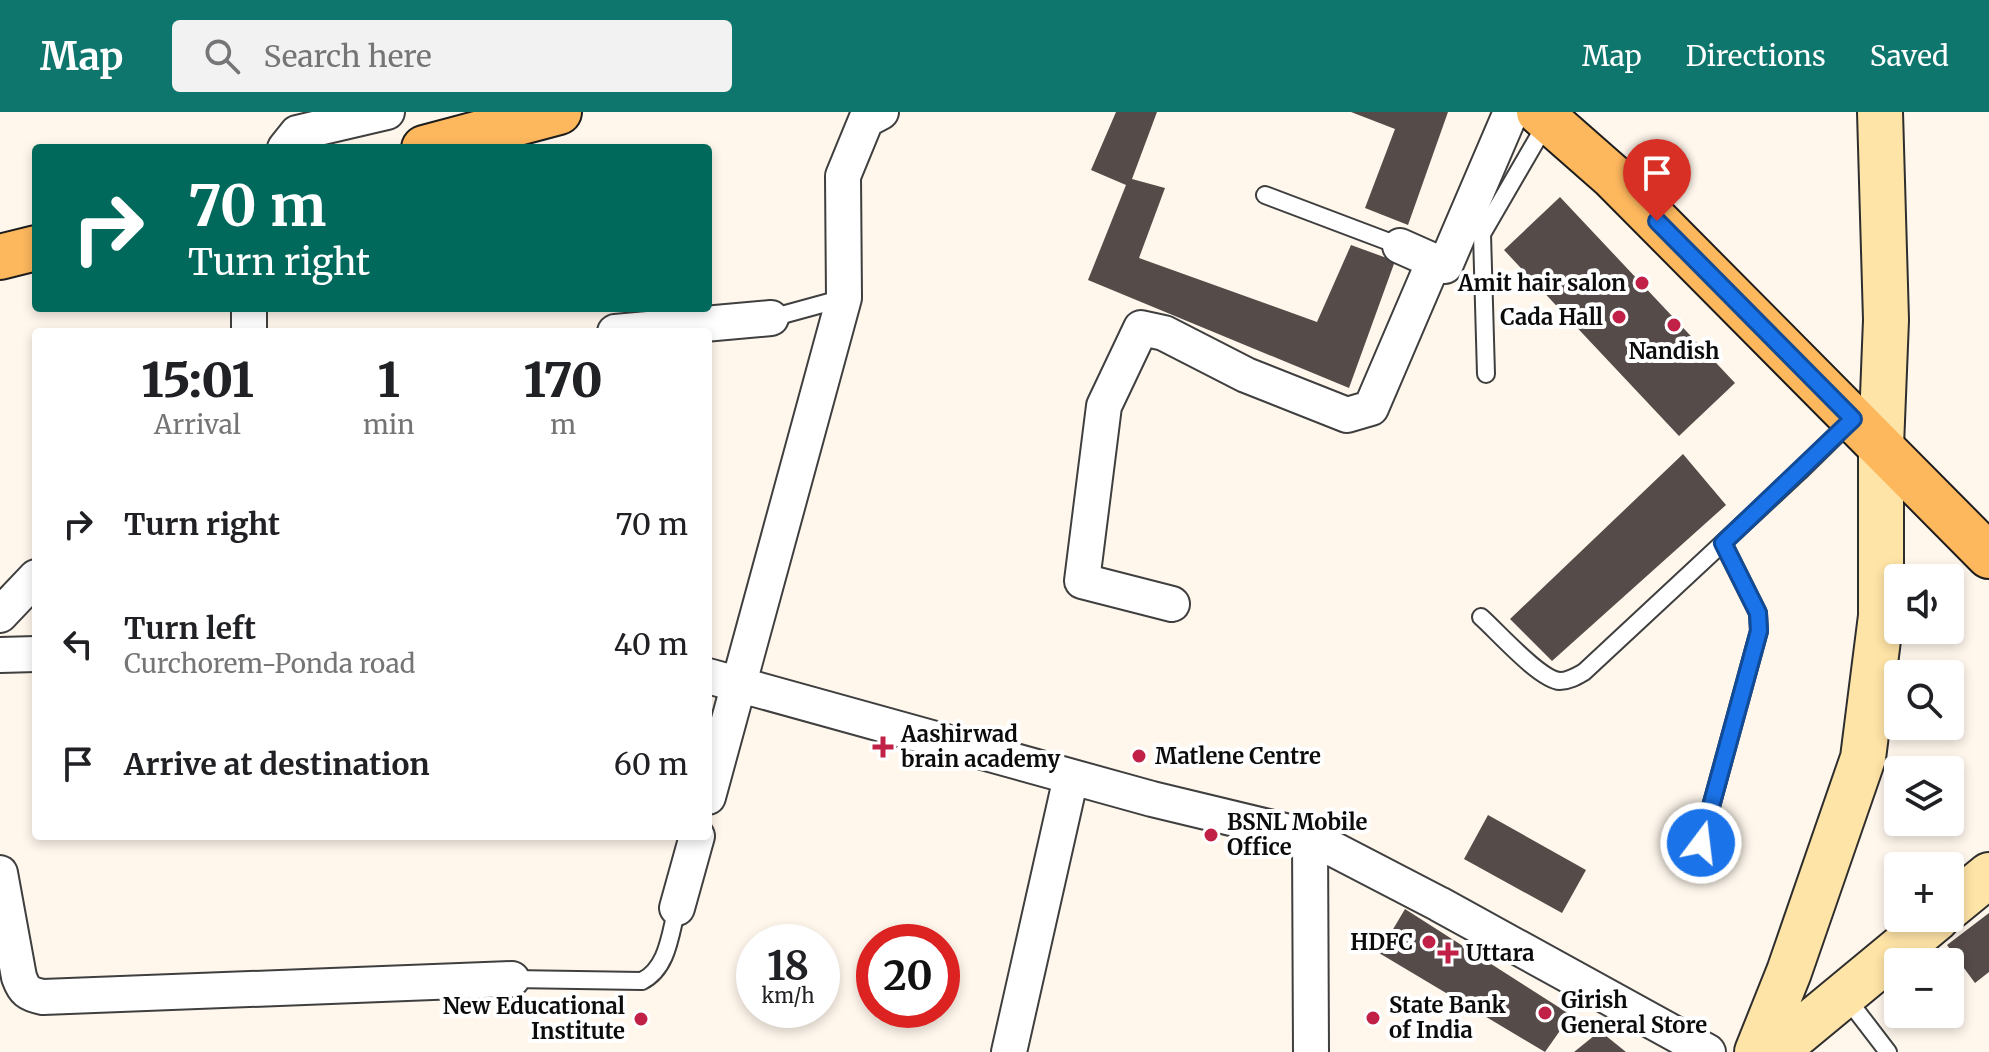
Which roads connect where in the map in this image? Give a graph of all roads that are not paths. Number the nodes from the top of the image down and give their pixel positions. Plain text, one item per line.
1 (387, 112) edge
2 (559, 112) edge
3 (881, 112) edge
4 (1880, 112) edge
5 (1533, 115) edge
6 (288, 144) edge
7 (439, 144) edge
8 (1265, 195) dead end
9 (1400, 246) joint
10 (32, 249) edge
11 (0, 257) edge
12 (1434, 261) junction
13 (844, 298) junction
14 (771, 318) joint
15 (660, 328) edge
16 (1486, 374) dead end
17 (1867, 432) junction
18 (1723, 543) junction
19 (1989, 556) edge
20 (32, 581) edge
21 (1172, 604) dead end
22 (0, 615) edge
23 (1481, 617) dead end
24 (32, 654) edge
25 (0, 655) edge
26 (724, 680) edge
27 (712, 768) edge
28 (1071, 777) junction
29 (1310, 837) junction
30 (696, 840) edge
31 (1701, 843) dead end
32 (0, 873) edge
33 (1989, 875) edge
34 (1964, 896) edge
35 (677, 908) joint
36 (1920, 932) edge
37 (512, 979) joint
38 (1844, 995) junction
39 (1009, 1052) edge
40 (1311, 1052) edge
41 (1708, 1052) edge
42 (1757, 1052) edge
43 (1775, 1052) edge
44 (1888, 1052) edge

1 - 6 street
2 - 7 main road
3 - 13 street
4 - 17 street
5 - 12 street
5 - 16 lane
5 - 17 main road
8 - 9 lane
9 - 12 street
10 - 11 main road
12 - 21 street
13 - 14 lane
13 - 26 street
14 - 15 street
17 - 18 lane
17 - 19 main road
17 - 42 street
18 - 23 lane
18 - 31 lane
20 - 22 street
24 - 25 street
26 - 27 street
26 - 28 street
28 - 29 street
28 - 39 street
29 - 40 street
29 - 41 street
30 - 35 street
32 - 37 street
33 - 34 street
35 - 37 lane
36 - 38 street
38 - 43 street
38 - 44 lane

